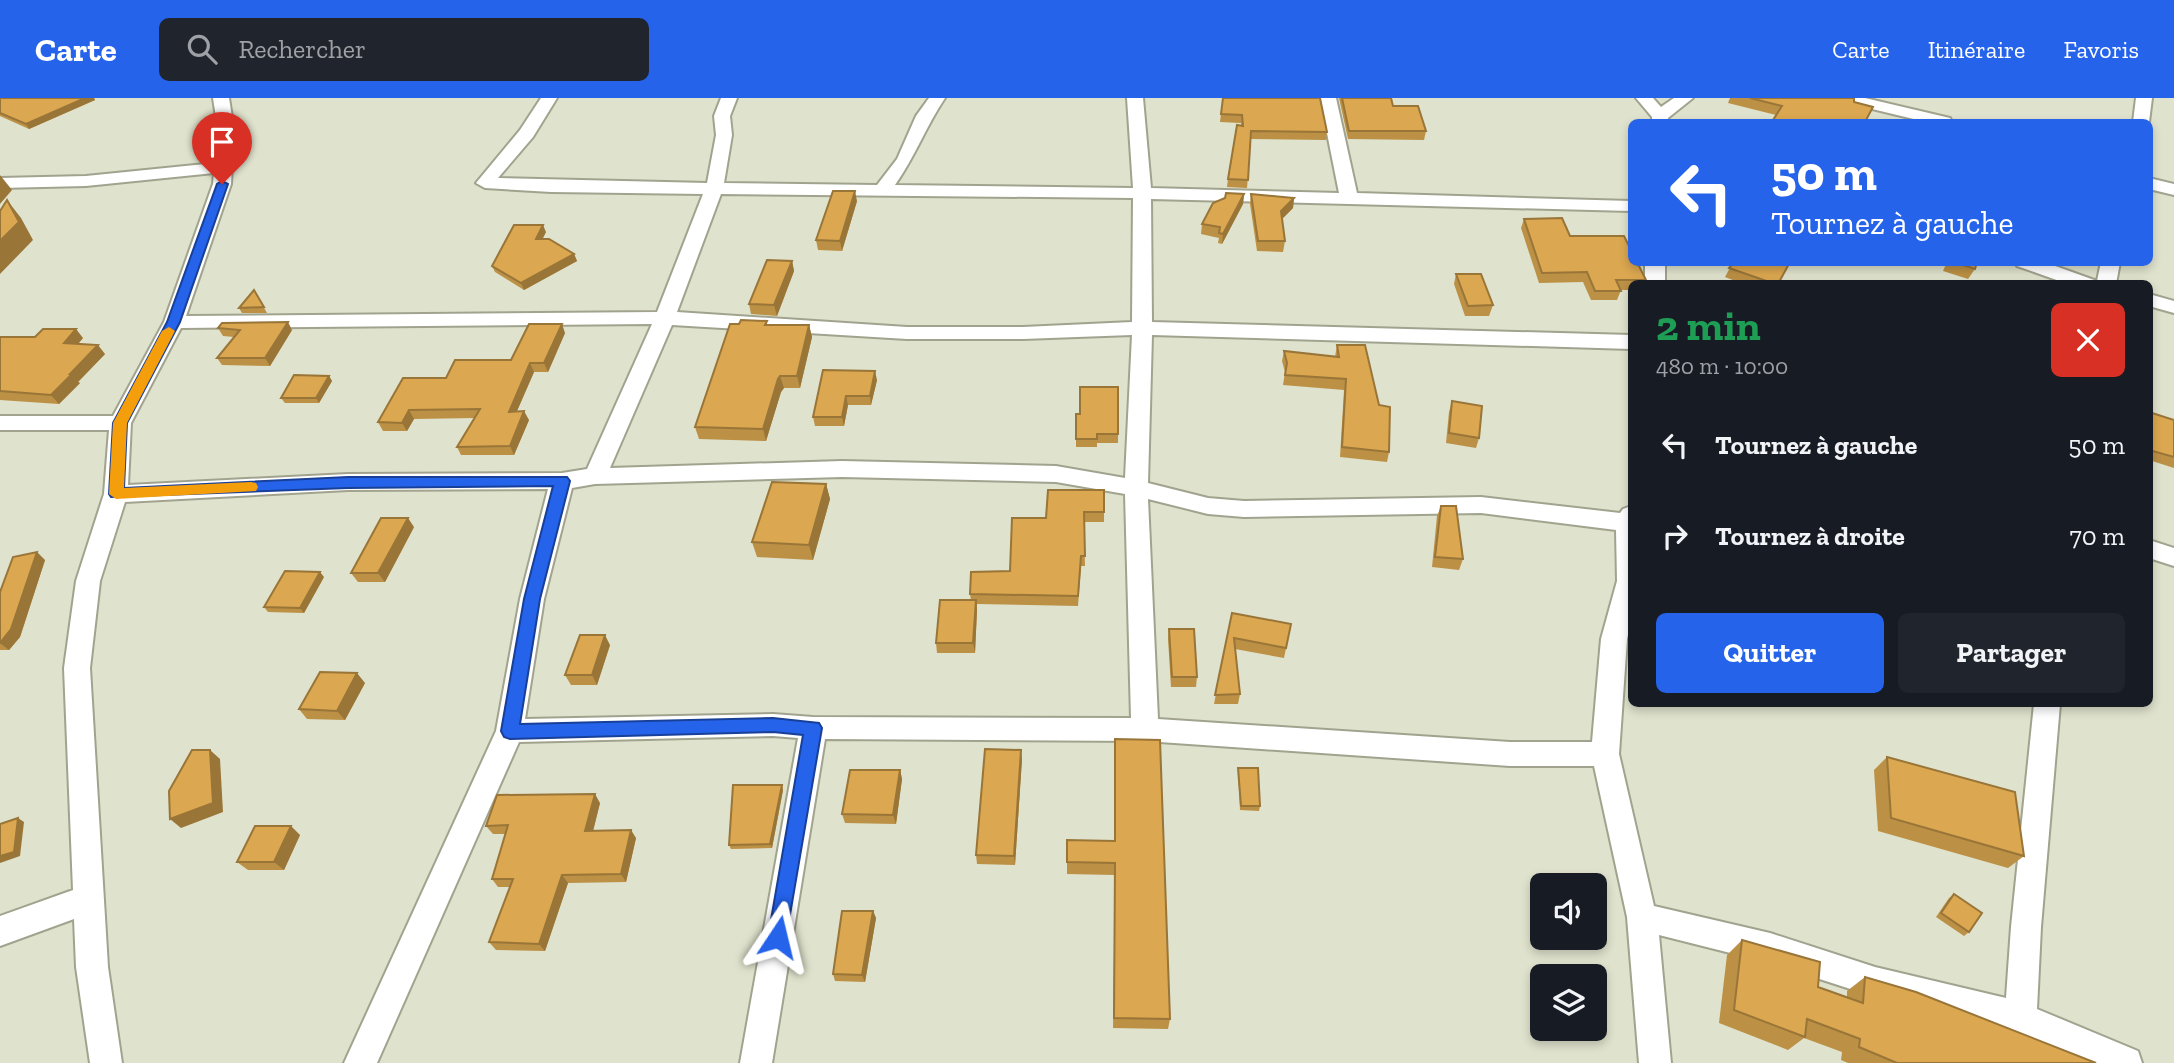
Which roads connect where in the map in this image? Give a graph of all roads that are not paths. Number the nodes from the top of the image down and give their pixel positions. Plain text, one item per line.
1 (221, 98) edge
2 (549, 98) edge
3 (729, 98) edge
4 (937, 98) edge
5 (1135, 98) edge
6 (1328, 98) edge
7 (1644, 98) edge
8 (1685, 98) edge
9 (1845, 98) edge
10 (1925, 98) edge
11 (2144, 98) edge
12 (1915, 114) junction
13 (1660, 119) edge
14 (1933, 119) edge
15 (2141, 119) edge
16 (223, 167) junction
17 (0, 183) edge
18 (2153, 184) edge
19 (715, 187) junction
20 (2174, 190) edge
21 (882, 191) junction
22 (1142, 194) junction
23 (1349, 199) junction
24 (1628, 206) edge
25 (2036, 266) edge
26 (2077, 280) edge
27 (2153, 301) edge
28 (2174, 307) edge
29 (665, 318) junction
30 (174, 322) junction
31 (1142, 328) junction
32 (1628, 342) edge
33 (0, 423) edge
34 (120, 423) junction
35 (595, 476) junction
36 (562, 481) junction
37 (1136, 488) junction
38 (116, 494) junction
39 (1628, 519) edge
40 (2153, 550) edge
41 (2174, 557) edge
42 (1628, 585) edge
43 (2047, 707) edge
44 (813, 728) junction
45 (1145, 730) junction
46 (510, 731) junction
47 (1605, 754) junction
48 (89, 898) junction
49 (1642, 918) junction
50 (0, 931) edge
51 (2021, 1018) junction
52 (106, 1063) edge
53 (360, 1063) edge
54 (756, 1063) edge
55 (1655, 1063) edge
56 (2126, 1063) edge

1 - 16 street
2 - 19 street
3 - 19 street
4 - 21 street
5 - 22 street
6 - 23 street
7 - 13 street
8 - 13 street
9 - 12 street
10 - 12 street
11 - 15 street
12 - 14 street
16 - 17 street
16 - 30 street
18 - 20 street
19 - 21 street
19 - 29 street
21 - 22 street
22 - 23 street
22 - 31 street
23 - 24 street
25 - 26 street
27 - 28 street
29 - 30 street
29 - 31 street
29 - 35 street
30 - 34 street
31 - 32 street
31 - 37 street
33 - 34 street
34 - 38 street
35 - 36 street
35 - 37 street
36 - 38 street
36 - 46 street
37 - 39 street
37 - 45 street
38 - 48 street
40 - 41 street
42 - 47 street
43 - 51 street
44 - 45 street
44 - 46 street
44 - 54 street
45 - 47 street
46 - 53 street
47 - 49 street
48 - 50 street
48 - 52 street
49 - 51 street
49 - 55 street
51 - 56 street

